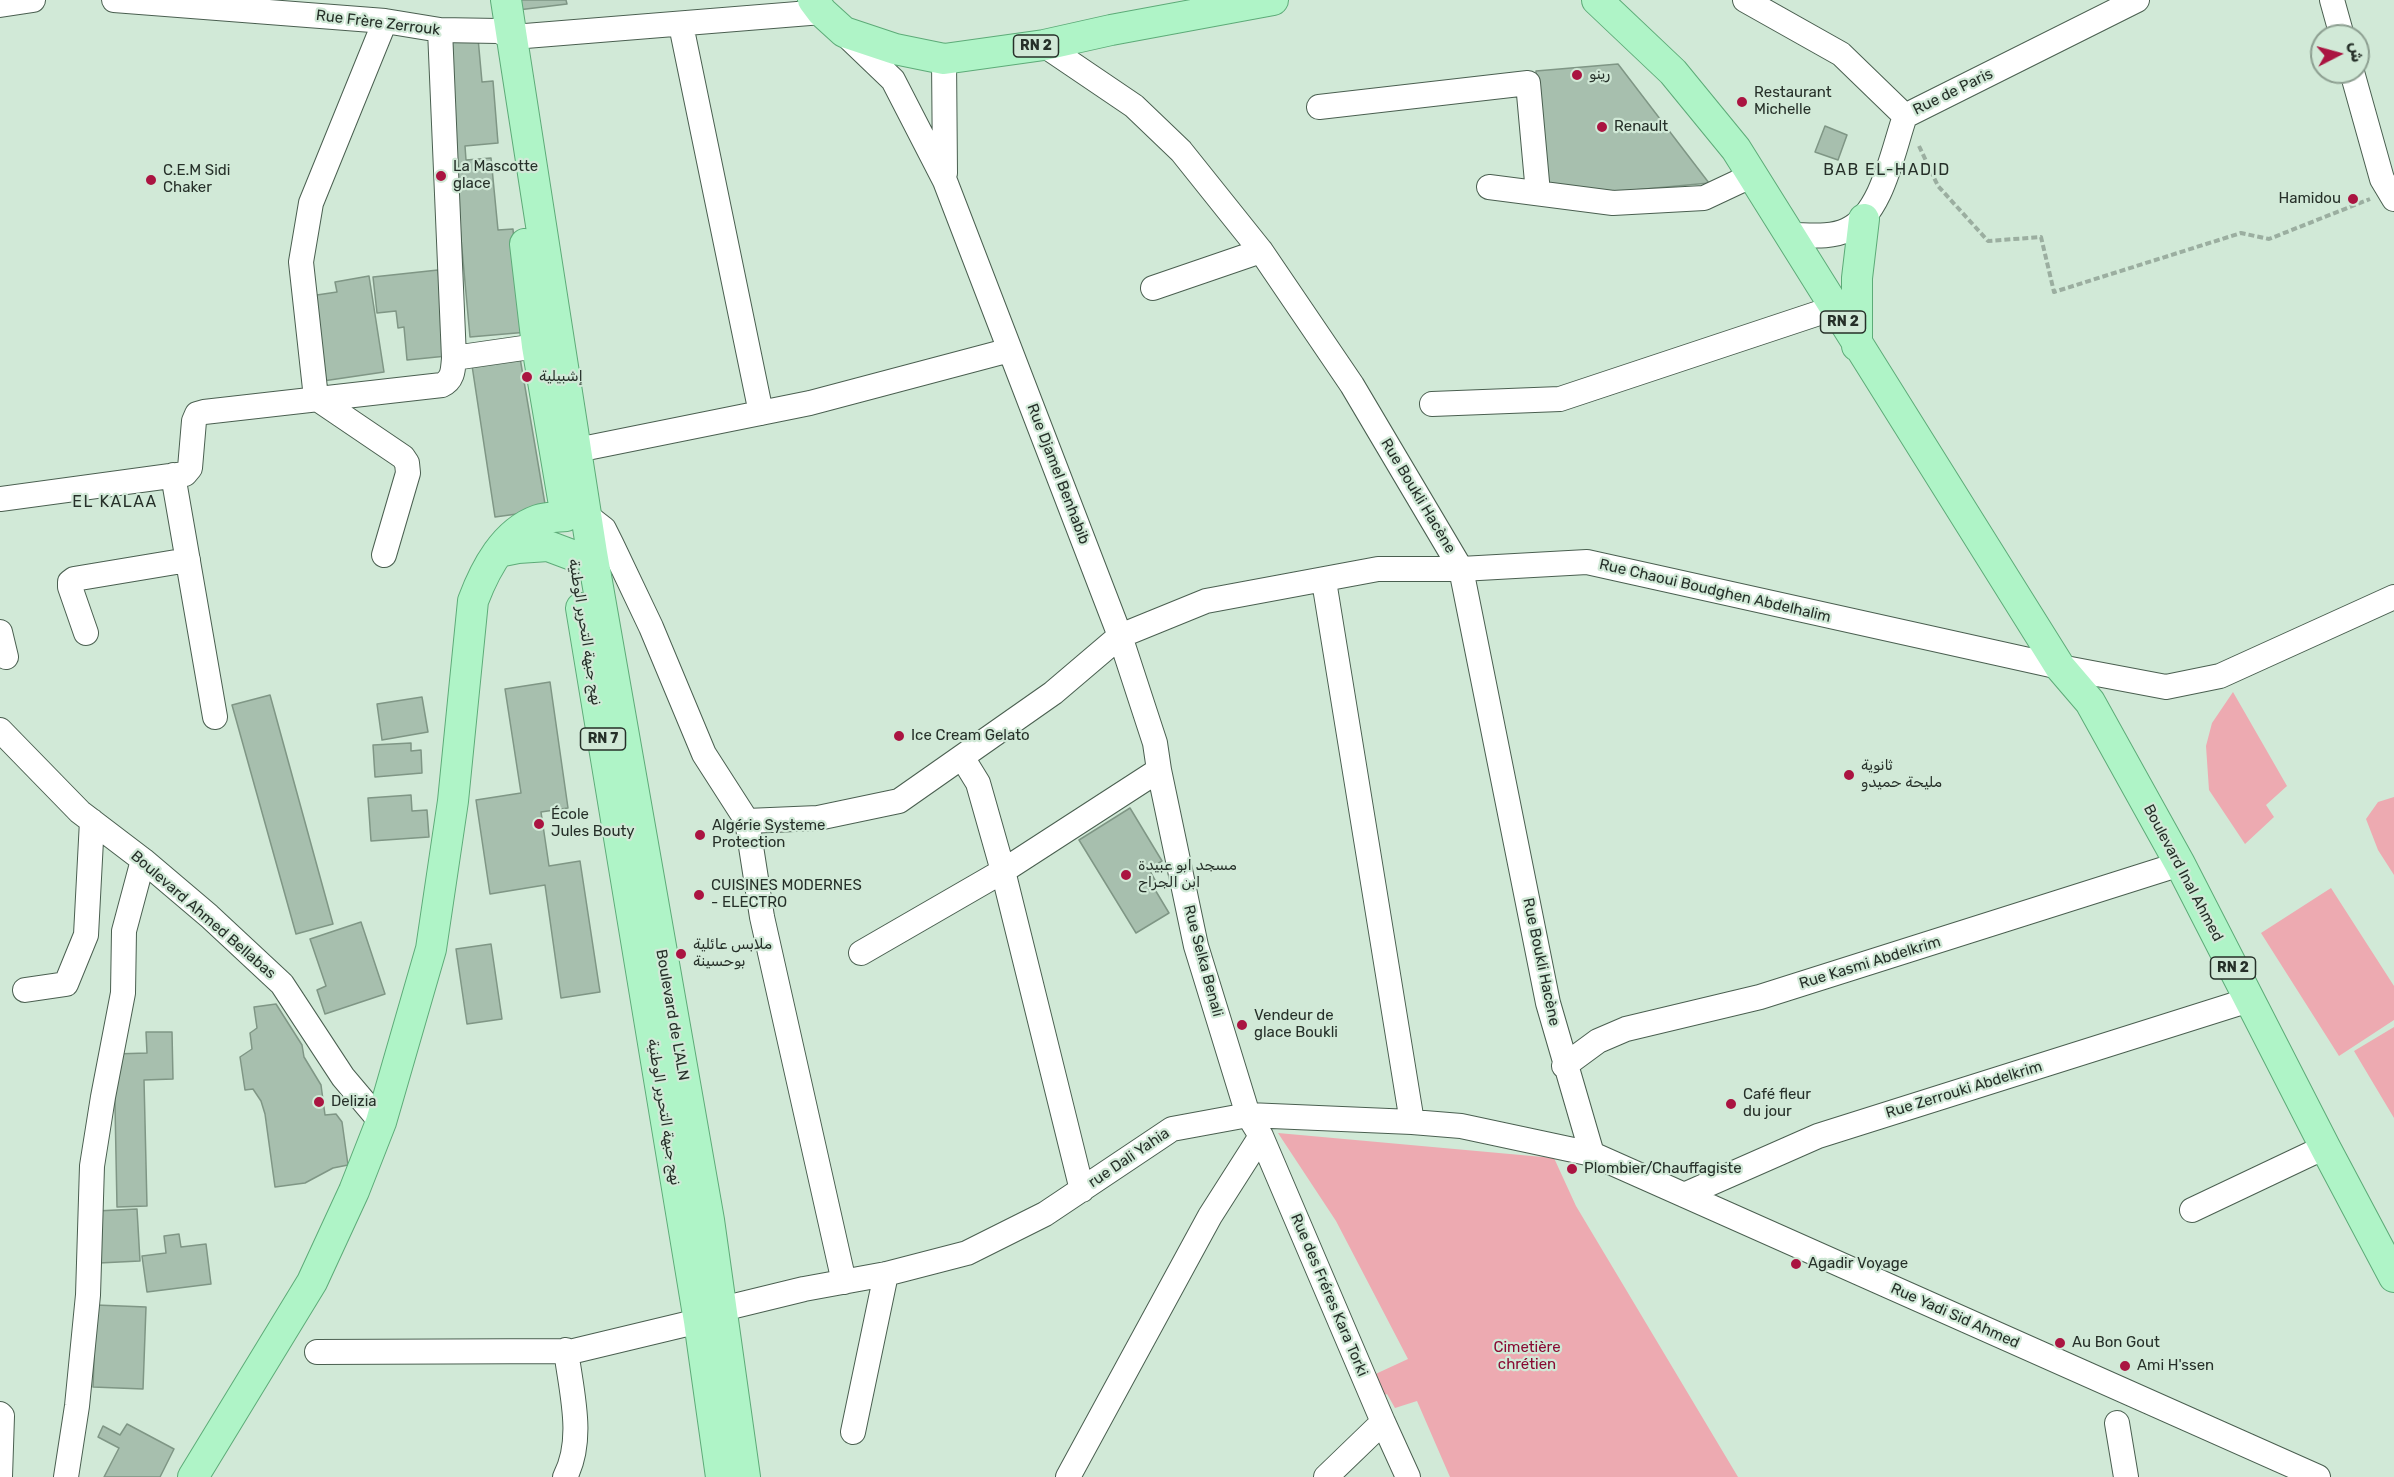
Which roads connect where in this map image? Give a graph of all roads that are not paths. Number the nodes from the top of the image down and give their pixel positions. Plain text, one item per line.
1 (31, 0) edge
2 (114, 0) edge
3 (492, 0) edge
4 (506, 0) edge
5 (1273, 0) edge
6 (1597, 0) edge
7 (1745, 0) edge
8 (2138, 0) edge
9 (2331, 0) edge
10 (0, 4) edge
11 (817, 6) edge
12 (296, 7) edge
13 (385, 21) junction
14 (2338, 24) edge
15 (681, 25) junction
16 (440, 30) junction
17 (844, 32) junction
18 (505, 34) junction
19 (1044, 45) junction
20 (944, 59) junction
21 (2355, 84) edge
22 (1318, 107) dead end
23 (1905, 116) junction
24 (1754, 175) junction
25 (945, 181) junction
26 (1489, 187) dead end
27 (1538, 194) junction
28 (2393, 194) edge
29 (1864, 219) junction
30 (1791, 235) junction
31 (1261, 251) junction
32 (1153, 288) dead end
33 (1834, 308) junction
34 (537, 346) junction
35 (1857, 346) junction
36 (1010, 350) junction
37 (454, 358) junction
38 (316, 398) junction
39 (1432, 404) dead end
40 (761, 413) junction
41 (577, 450) junction
42 (173, 475) junction
43 (0, 499) edge
44 (576, 516) junction
45 (498, 552) junction
46 (582, 554) junction
47 (384, 555) dead end
48 (188, 560) junction
49 (1461, 569) junction
50 (1324, 581) junction
51 (2394, 597) edge
52 (651, 627) junction
53 (0, 632) edge
54 (86, 633) dead end
55 (1120, 636) junction
56 (6, 657) dead end
57 (2060, 667) junction
58 (216, 717) dead end
59 (0, 730) edge
60 (962, 757) junction
61 (1159, 770) junction
62 (747, 821) junction
63 (92, 822) junction
64 (143, 860) junction
65 (2180, 864) junction
66 (1003, 871) junction
67 (861, 953) dead end
68 (25, 990) dead end
69 (2249, 1000) junction
70 (1564, 1066) junction
71 (1248, 1114) junction
72 (381, 1122) junction
73 (1412, 1122) junction
74 (1261, 1136) junction
75 (2325, 1147) junction
76 (1592, 1154) junction
77 (1082, 1190) junction
78 (1684, 1195) junction
79 (2192, 1210) dead end
80 (886, 1274) junction
81 (2394, 1277) edge
82 (844, 1282) junction
83 (710, 1315) junction
84 (566, 1350) junction
85 (317, 1352) dead end
86 (0, 1414) edge
87 (1383, 1422) junction
88 (2116, 1423) dead end
89 (853, 1432) dead end
90 (0, 1477) edge
91 (66, 1477) edge
92 (193, 1477) edge
93 (565, 1477) edge
94 (721, 1477) edge
95 (745, 1477) edge
96 (1068, 1477) edge
97 (1326, 1477) edge
98 (1408, 1477) edge
99 (2126, 1477) edge
100 (2318, 1477) edge

1 - 10 street
2 - 12 street, Rue Frère Zerrouk
3 - 18 main road, نهج جبهة التحرير الوطنية / RN 7
4 - 18 main road, نهج جبهة التحرير الوطنية / RN 7
5 - 19 main road, RN 2
6 - 24 main road, RN 2
7 - 23 street
8 - 23 street, Rue de Paris
9 - 14 street
11 - 15 street, Rue Frère Zerrouk
11 - 17 main road, RN 2
12 - 13 street, Rue Frère Zerrouk
13 - 16 street, Rue Frère Zerrouk
13 - 38 street
15 - 18 street, Rue Frère Zerrouk
15 - 40 street
16 - 18 street, Rue Frère Zerrouk
16 - 37 street
17 - 20 main road, RN 2
17 - 25 street
18 - 34 main road, نهج جبهة التحرير الوطنية / RN 7
18 - 41 main road, نهج جبهة التحرير الوطنية / RN 7
19 - 20 main road, RN 2
19 - 31 street, Rue Boukli Hacène
20 - 25 street
21 - 28 street
22 - 27 street
23 - 29 street, Rue de Paris
24 - 27 street
24 - 30 main road, RN 2
25 - 36 street, Rue Djamel Benhabib
26 - 27 street
29 - 30 street
29 - 35 main road
30 - 33 main road, RN 2
31 - 32 street
31 - 49 street, Rue Boukli Hacène
33 - 35 main road, RN 2
33 - 39 street
34 - 37 street
34 - 44 main road, نهج جبهة التحرير الوطنية / RN 7
35 - 57 main road, RN 2
36 - 40 street
36 - 55 street, Rue Djamel Benhabib
37 - 38 street
38 - 42 street
38 - 47 street
40 - 41 street
41 - 44 main road, نهج جبهة التحرير الوطنية / RN 7
42 - 43 street
42 - 48 street
44 - 45 main road
44 - 46 main road, نهج جبهة التحرير الوطنية / RN 7
44 - 52 street
45 - 46 main road
45 - 72 main road
46 - 52 street
46 - 83 main road, نهج جبهة التحرير الوطنية / RN 7
48 - 54 street
48 - 58 street
49 - 50 street, Rue Chaoui Boudghen Abdelhalim
49 - 57 street, Rue Chaoui Boudghen Abdelhalim
49 - 70 street, Rue Boukli Hacène
50 - 55 street, Rue Chaoui Boudghen Abdelhalim
50 - 73 street
51 - 57 street, Rue Chaoui Boudghen Abdelhalim
52 - 62 street
53 - 56 street
55 - 60 street, Rue Chaoui Boudghen Abdelhalim
55 - 61 street, Rue Djamel Benhabib
57 - 65 main road, Boulevard Inal Ahmed / RN 2
59 - 63 street, Boulevard Ahmed Bellabas
60 - 62 street, Rue Chaoui Boudghen Abdelhalim
60 - 66 street
61 - 66 street
61 - 71 street, Rue Selka Benali
62 - 82 street
63 - 64 street, Boulevard Ahmed Bellabas
63 - 68 street
64 - 72 street, Boulevard Ahmed Bellabas
64 - 91 street
65 - 69 main road, Boulevard Inal Ahmed / RN 2
65 - 70 street, Rue Kasmi Abdelkrim
66 - 67 street
66 - 77 street
69 - 75 main road, Boulevard Inal Ahmed / RN 2
69 - 78 street, Rue Zerrouki Abdelkrim
70 - 76 street, Rue Boukli Hacène
71 - 73 street, rue Dali Yahia
71 - 74 street, Rue des Fréres Kara Torki
71 - 77 street, rue Dali Yahia
72 - 92 main road
73 - 76 street, rue Dali Yahia
74 - 87 street, Rue des Fréres Kara Torki
74 - 96 street
75 - 79 street
75 - 81 main road, Boulevard Inal Ahmed / RN 2
76 - 78 street, Rue Yadi Sid Ahmed
77 - 80 street, rue Dali Yahia
78 - 100 street, Rue Yadi Sid Ahmed
80 - 82 street, rue Dali Yahia
80 - 89 street
82 - 83 street, rue Dali Yahia
83 - 84 street, rue Dali Yahia
83 - 94 main road, نهج جبهة التحرير الوطنية / RN 7
83 - 95 main road, RN 7
84 - 85 street, rue Dali Yahia
84 - 93 street
86 - 90 street
87 - 97 street
87 - 98 street, Rue des Fréres Kara Torki
88 - 99 street

